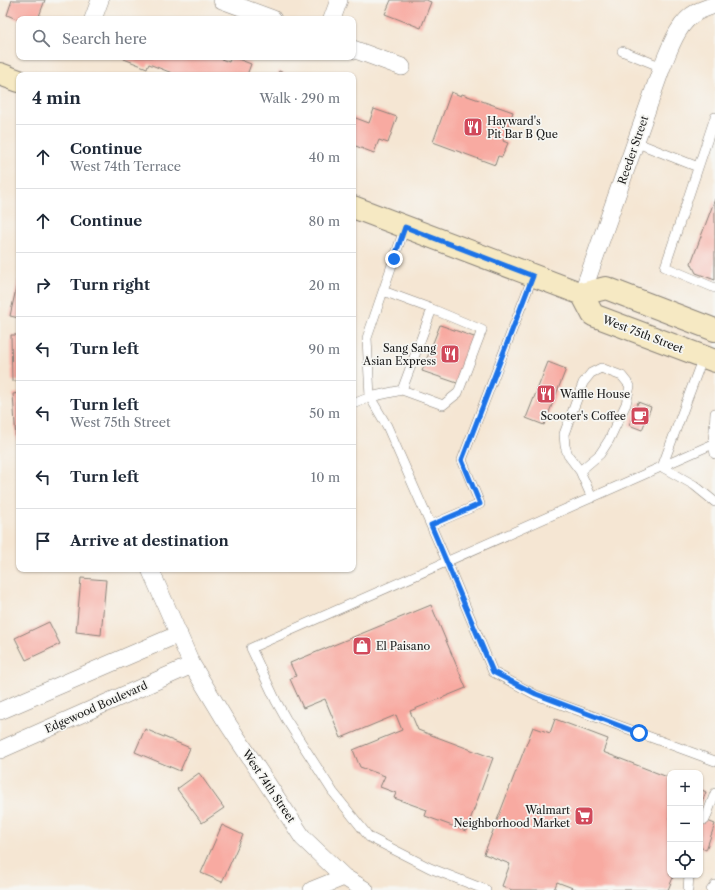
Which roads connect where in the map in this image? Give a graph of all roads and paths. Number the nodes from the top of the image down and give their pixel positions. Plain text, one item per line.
1 (100, 0) edge
2 (222, 0) edge
3 (339, 0) edge
4 (715, 5) edge
5 (94, 16) edge
6 (265, 16) edge
7 (333, 16) edge
8 (356, 50) edge
9 (622, 51) dead end
10 (402, 67) dead end
11 (662, 67) junction
12 (0, 74) edge
13 (16, 80) edge
14 (715, 117) edge
15 (635, 142) junction
16 (698, 167) junction
17 (356, 208) edge
18 (405, 227) junction
19 (533, 276) junction
20 (715, 288) edge
21 (383, 291) junction
22 (582, 294) junction
23 (432, 309) junction
24 (715, 330) edge
25 (709, 359) edge
26 (402, 390) junction
27 (370, 397) junction
28 (356, 403) edge
29 (715, 413) edge
30 (713, 444) junction
31 (715, 454) edge
32 (662, 467) junction
33 (580, 471) junction
34 (592, 498) junction
35 (715, 502) edge
36 (431, 525) junction
37 (447, 562) junction
38 (151, 572) edge
39 (179, 634) junction
40 (192, 665) junction
41 (0, 711) edge
42 (0, 750) edge
43 (715, 761) edge
44 (715, 793) edge
45 (705, 820) dead end
46 (344, 877) junction
47 (689, 878) edge
48 (715, 885) edge
49 (312, 890) edge
50 (365, 890) edge
51 (486, 890) edge
52 (688, 890) edge
53 (711, 890) edge

1 - 5 street
2 - 6 street
3 - 7 street
4 - 11 street, Reeder Street
8 - 10 street
9 - 11 lane
11 - 15 street, Reeder Street
12 - 13 main road
14 - 16 lane
15 - 16 lane
15 - 22 street, Reeder Street
16 - 20 lane
17 - 18 main road
18 - 19 main road
18 - 21 lane
19 - 22 main road
19 - 36 lane
21 - 23 lane
21 - 27 lane
22 - 24 main road
22 - 25 main road, West 75th Street
23 - 26 lane
23 - 26 lane
25 - 32 lane
26 - 27 lane
27 - 28 lane
27 - 36 lane
29 - 30 lane
30 - 31 lane
30 - 32 lane
32 - 34 lane
32 - 35 lane
33 - 33 lane
33 - 34 lane
34 - 37 lane
36 - 37 lane
37 - 43 lane
37 - 51 lane
38 - 39 street, West 74th Street
39 - 40 street, West 74th Street
39 - 41 street
40 - 42 street, Edgewood Boulevard
40 - 46 street, West 74th Street
44 - 45 lane
46 - 49 street
46 - 50 street, West 74th Street
47 - 52 lane
48 - 53 lane

